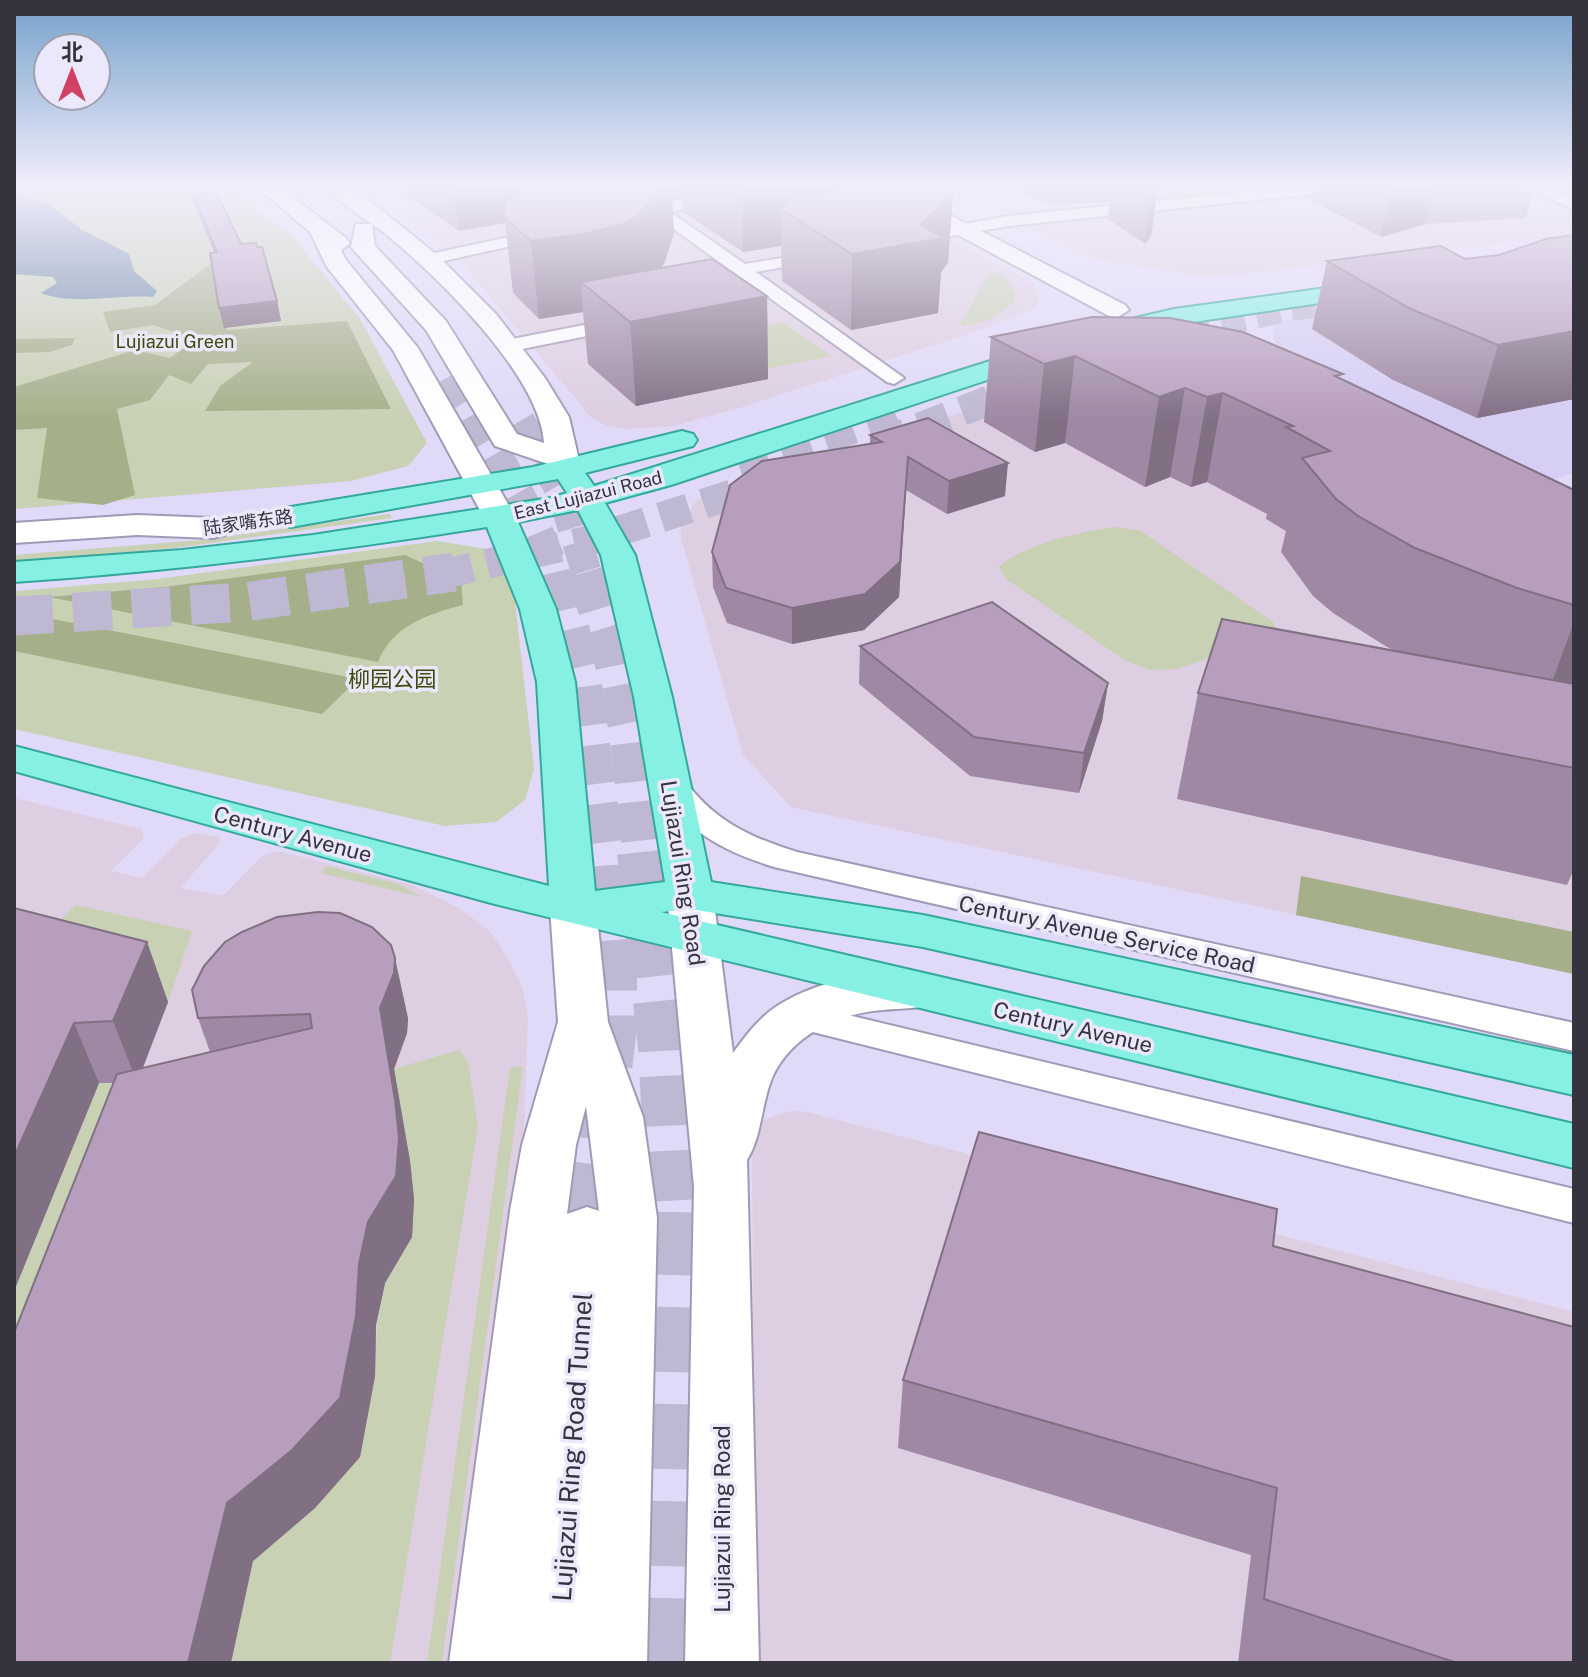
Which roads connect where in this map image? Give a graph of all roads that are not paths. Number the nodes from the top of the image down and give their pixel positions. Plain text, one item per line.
1 (337, 264) edge
2 (360, 264) edge
3 (379, 264) edge
4 (401, 264) edge
5 (434, 264) edge
6 (734, 264) edge
7 (773, 264) edge
8 (1040, 264) edge
9 (1058, 264) edge
10 (742, 270) junction
11 (1403, 278) edge
12 (775, 294) junction
13 (746, 299) edge
14 (1149, 316) junction
15 (646, 319) edge
16 (1074, 332) junction
17 (1223, 342) edge
18 (496, 354) junction
19 (452, 375) tunnel mouth
20 (894, 378) junction
21 (520, 421) tunnel mouth
22 (563, 464) junction
23 (588, 499) junction
24 (490, 502) junction
25 (213, 528) junction
26 (14, 533) edge
27 (14, 545) edge
28 (14, 572) edge
29 (14, 758) edge
30 (668, 778) junction
31 (573, 907) junction
32 (693, 915) junction
33 (925, 991) junction
34 (798, 1016) junction
35 (583, 1022) junction
36 (1574, 1037) edge
37 (1574, 1075) edge
38 (1574, 1146) edge
39 (722, 1187) junction
40 (1574, 1206) edge
41 (587, 1231) tunnel mouth
42 (486, 1663) edge
43 (557, 1663) edge
44 (610, 1663) edge
45 (722, 1663) edge

1 - 24 main road
2 - 19 main road
3 - 22 main road
4 - 18 main road, Lujiazui Ring Road
5 - 18 main road, Lujiazui Ring Road
6 - 10 street
7 - 10 street
8 - 14 main road
9 - 14 main road
10 - 12 street
11 - 14 main road, East Lujiazui Road
12 - 13 street
12 - 20 street
14 - 16 main road, East Lujiazui Road
14 - 17 main road
15 - 18 street
16 - 20 main road, East Lujiazui Road
16 - 23 main road, East Lujiazui Road
18 - 21 main road
18 - 22 main road, Lujiazui Ring Road
20 - 22 main road, East Lujiazui Road
22 - 23 main road, Lujiazui Ring Road
22 - 24 main road, East Lujiazui Road
23 - 24 main road, East Lujiazui Road
23 - 30 main road, Lujiazui Ring Road
24 - 25 main road, 陆家嘴东路
24 - 28 main road, East Lujiazui Road
24 - 31 main road
25 - 26 main road
25 - 27 main road, 陆家嘴东路
29 - 31 main road, Century Avenue
30 - 32 main road, Lujiazui Ring Road
30 - 36 street, Century Avenue Service Road
31 - 32 main road, Century Avenue
31 - 35 main road
32 - 33 main road, Century Avenue
32 - 37 main road, Century Avenue
32 - 39 main road, Lujiazui Ring Road
33 - 34 main road
33 - 38 main road, Century Avenue
34 - 39 main road
34 - 40 street
35 - 42 main road
35 - 44 main road
39 - 45 main road, Lujiazui Ring Road
41 - 43 main road, Lujiazui Ring Road Tunnel

